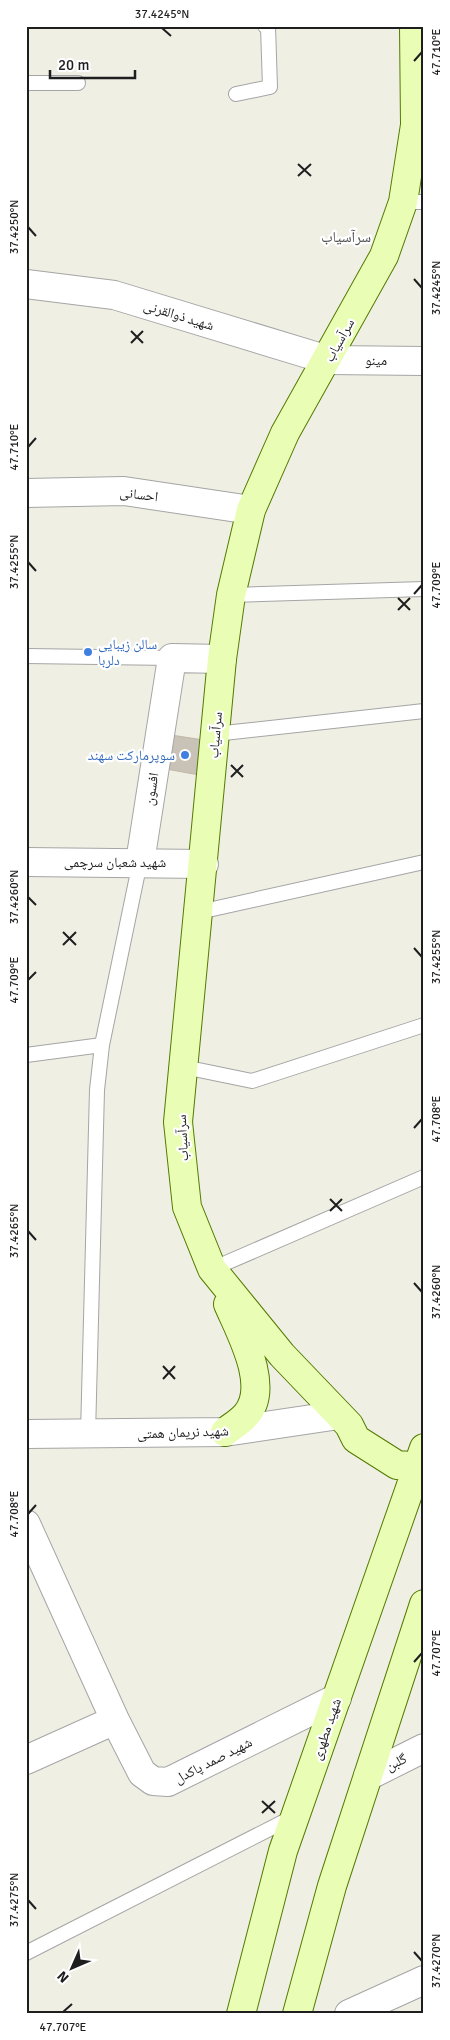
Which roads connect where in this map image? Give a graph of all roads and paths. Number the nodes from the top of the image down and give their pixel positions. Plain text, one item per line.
1 (265, 26) edge
2 (417, 37) edge
3 (26, 83) edge
4 (78, 83) dead end
5 (236, 94) dead end
6 (413, 202) edge
7 (26, 284) edge
8 (328, 360) junction
9 (424, 360) edge
10 (26, 493) edge
11 (251, 510) junction
12 (424, 589) edge
13 (231, 595) junction
14 (26, 656) edge
15 (172, 658) junction
16 (222, 658) junction
17 (424, 711) edge
18 (215, 734) junction
19 (26, 862) edge
20 (140, 862) junction
21 (424, 862) edge
22 (204, 864) junction
23 (200, 912) junction
24 (424, 1025) edge
25 (102, 1045) junction
26 (26, 1055) edge
27 (184, 1068) junction
28 (424, 1177) edge
29 (212, 1269) junction
30 (344, 1420) junction
31 (225, 1432) junction
32 (26, 1434) edge
33 (88, 1434) junction
34 (418, 1463) edge
35 (26, 1524) edge
36 (424, 1604) edge
37 (337, 1698) junction
38 (115, 1720) junction
39 (424, 1748) edge
40 (26, 1760) edge
41 (368, 1776) junction
42 (295, 1816) junction
43 (26, 1953) edge
44 (424, 1980) edge
45 (241, 2014) edge
46 (297, 2014) edge
47 (349, 2014) edge

1 - 5 lane
2 - 6 main road, سرآسیاب
3 - 4 lane
6 - 8 main road, سرآسیاب
7 - 8 street, شهید ذوالقرنی
8 - 9 street, مینو
8 - 11 main road, سرآسیاب
10 - 11 street, احسانی
11 - 13 main road, سرآسیاب
12 - 13 lane
13 - 16 main road, سرآسیاب
14 - 15 lane
15 - 16 street
15 - 20 street, افسون
16 - 18 main road, سرآسیاب
17 - 18 lane
18 - 22 main road, سرآسیاب
19 - 20 street, شهید شعبان سرچمی
20 - 22 street, شهید شعبان سرچمی
20 - 25 lane
21 - 23 lane
22 - 23 main road, سرآسیاب
23 - 27 main road, سرآسیاب
24 - 27 lane
25 - 26 lane
25 - 33 lane
27 - 29 main road, سرآسیاب
28 - 29 lane
29 - 30 main road, سرآسیاب
29 - 31 main road
30 - 31 street, شهید نریمان همتی
30 - 34 main road, سرآسیاب
31 - 33 street, شهید نریمان همتی
32 - 33 street, شهید نریمان همتی
34 - 37 main road, شهید مطهری
35 - 38 street, شهید صمد پاکدل
36 - 41 main road
37 - 38 street, شهید صمد پاکدل
37 - 42 main road, شهید مطهری
38 - 40 street
39 - 41 street, گلبن
41 - 46 main road
42 - 43 lane
42 - 45 main road, شهید مطهری
44 - 47 street

